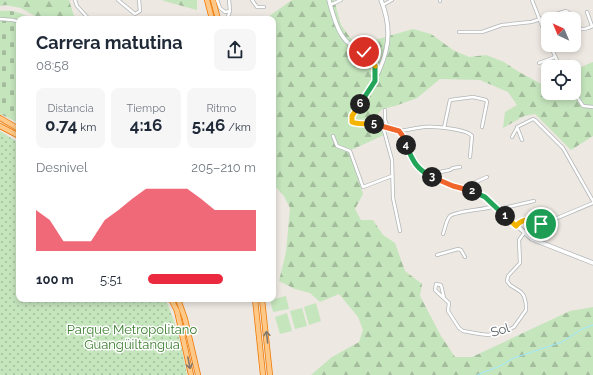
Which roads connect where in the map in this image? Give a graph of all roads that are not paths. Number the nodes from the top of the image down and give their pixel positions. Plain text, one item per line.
1 (75, 0) edge
2 (118, 0) edge
3 (139, 0) edge
4 (207, 0) edge
5 (214, 0) edge
6 (217, 0) edge
7 (229, 0) edge
8 (252, 0) edge
9 (329, 0) edge
10 (341, 0) edge
11 (381, 0) edge
12 (392, 0) edge
13 (532, 0) edge
14 (330, 5) junction
15 (383, 5) junction
16 (264, 8) dead end
17 (230, 11) junction
18 (587, 12) dead end
19 (85, 16) edge
20 (211, 16) edge
21 (217, 16) edge
22 (229, 16) edge
23 (0, 19) edge
24 (539, 20) junction
25 (16, 21) edge
26 (541, 25) edge
27 (592, 26) edge
28 (459, 32) dead end
29 (553, 52) edge
30 (555, 57) junction
31 (556, 60) edge
32 (539, 63) dead end
33 (375, 81) junction
34 (579, 100) edge
35 (593, 107) edge
36 (385, 110) dead end
37 (0, 118) edge
38 (0, 126) edge
39 (16, 127) edge
40 (383, 127) junction
41 (482, 127) dead end
42 (388, 128) junction
43 (444, 128) junction
44 (517, 128) junction
45 (399, 131) junction
46 (16, 134) edge
47 (333, 136) dead end
48 (512, 137) dead end
49 (522, 140) dead end
50 (470, 158) dead end
51 (460, 167) dead end
52 (392, 176) junction
53 (487, 177) dead end
54 (432, 178) junction
55 (460, 188) junction
56 (534, 201) dead end
57 (593, 202) edge
58 (497, 208) junction
59 (516, 226) junction
60 (400, 231) dead end
61 (524, 233) junction
62 (442, 234) dead end
63 (437, 255) dead end
64 (465, 257) dead end
65 (593, 263) edge
66 (444, 298) junction
67 (172, 302) edge
68 (179, 302) edge
69 (255, 302) edge
70 (262, 302) edge
71 (191, 375) edge
72 (198, 375) edge
73 (263, 375) edge
74 (270, 375) edge

1 - 19 street
2 - 3 street
4 - 20 highway
5 - 21 highway
6 - 17 street
7 - 17 street
8 - 16 street
9 - 14 street
10 - 14 street
11 - 15 street
12 - 15 street
13 - 24 street
14 - 33 street
15 - 33 street
17 - 22 street
18 - 27 street
23 - 25 street
24 - 26 street
24 - 27 street
24 - 28 street
29 - 30 street
30 - 31 street
30 - 32 street
33 - 40 street
34 - 35 street
36 - 42 street
37 - 39 highway
38 - 46 highway
40 - 42 street
40 - 52 street
41 - 43 street
42 - 45 street
43 - 45 street
43 - 50 street
44 - 48 street
44 - 49 street
44 - 57 street
45 - 54 street
47 - 52 street
51 - 54 street
52 - 60 street
53 - 55 street
54 - 55 street
55 - 58 street
56 - 58 street
57 - 59 street
58 - 59 street
58 - 62 street
59 - 61 street
61 - 65 street
61 - 66 street, Sol
63 - 64 street
66 - 66 street, Sol
67 -> 71 highway
68 - 72 highway
69 - 73 highway
74 -> 70 highway

